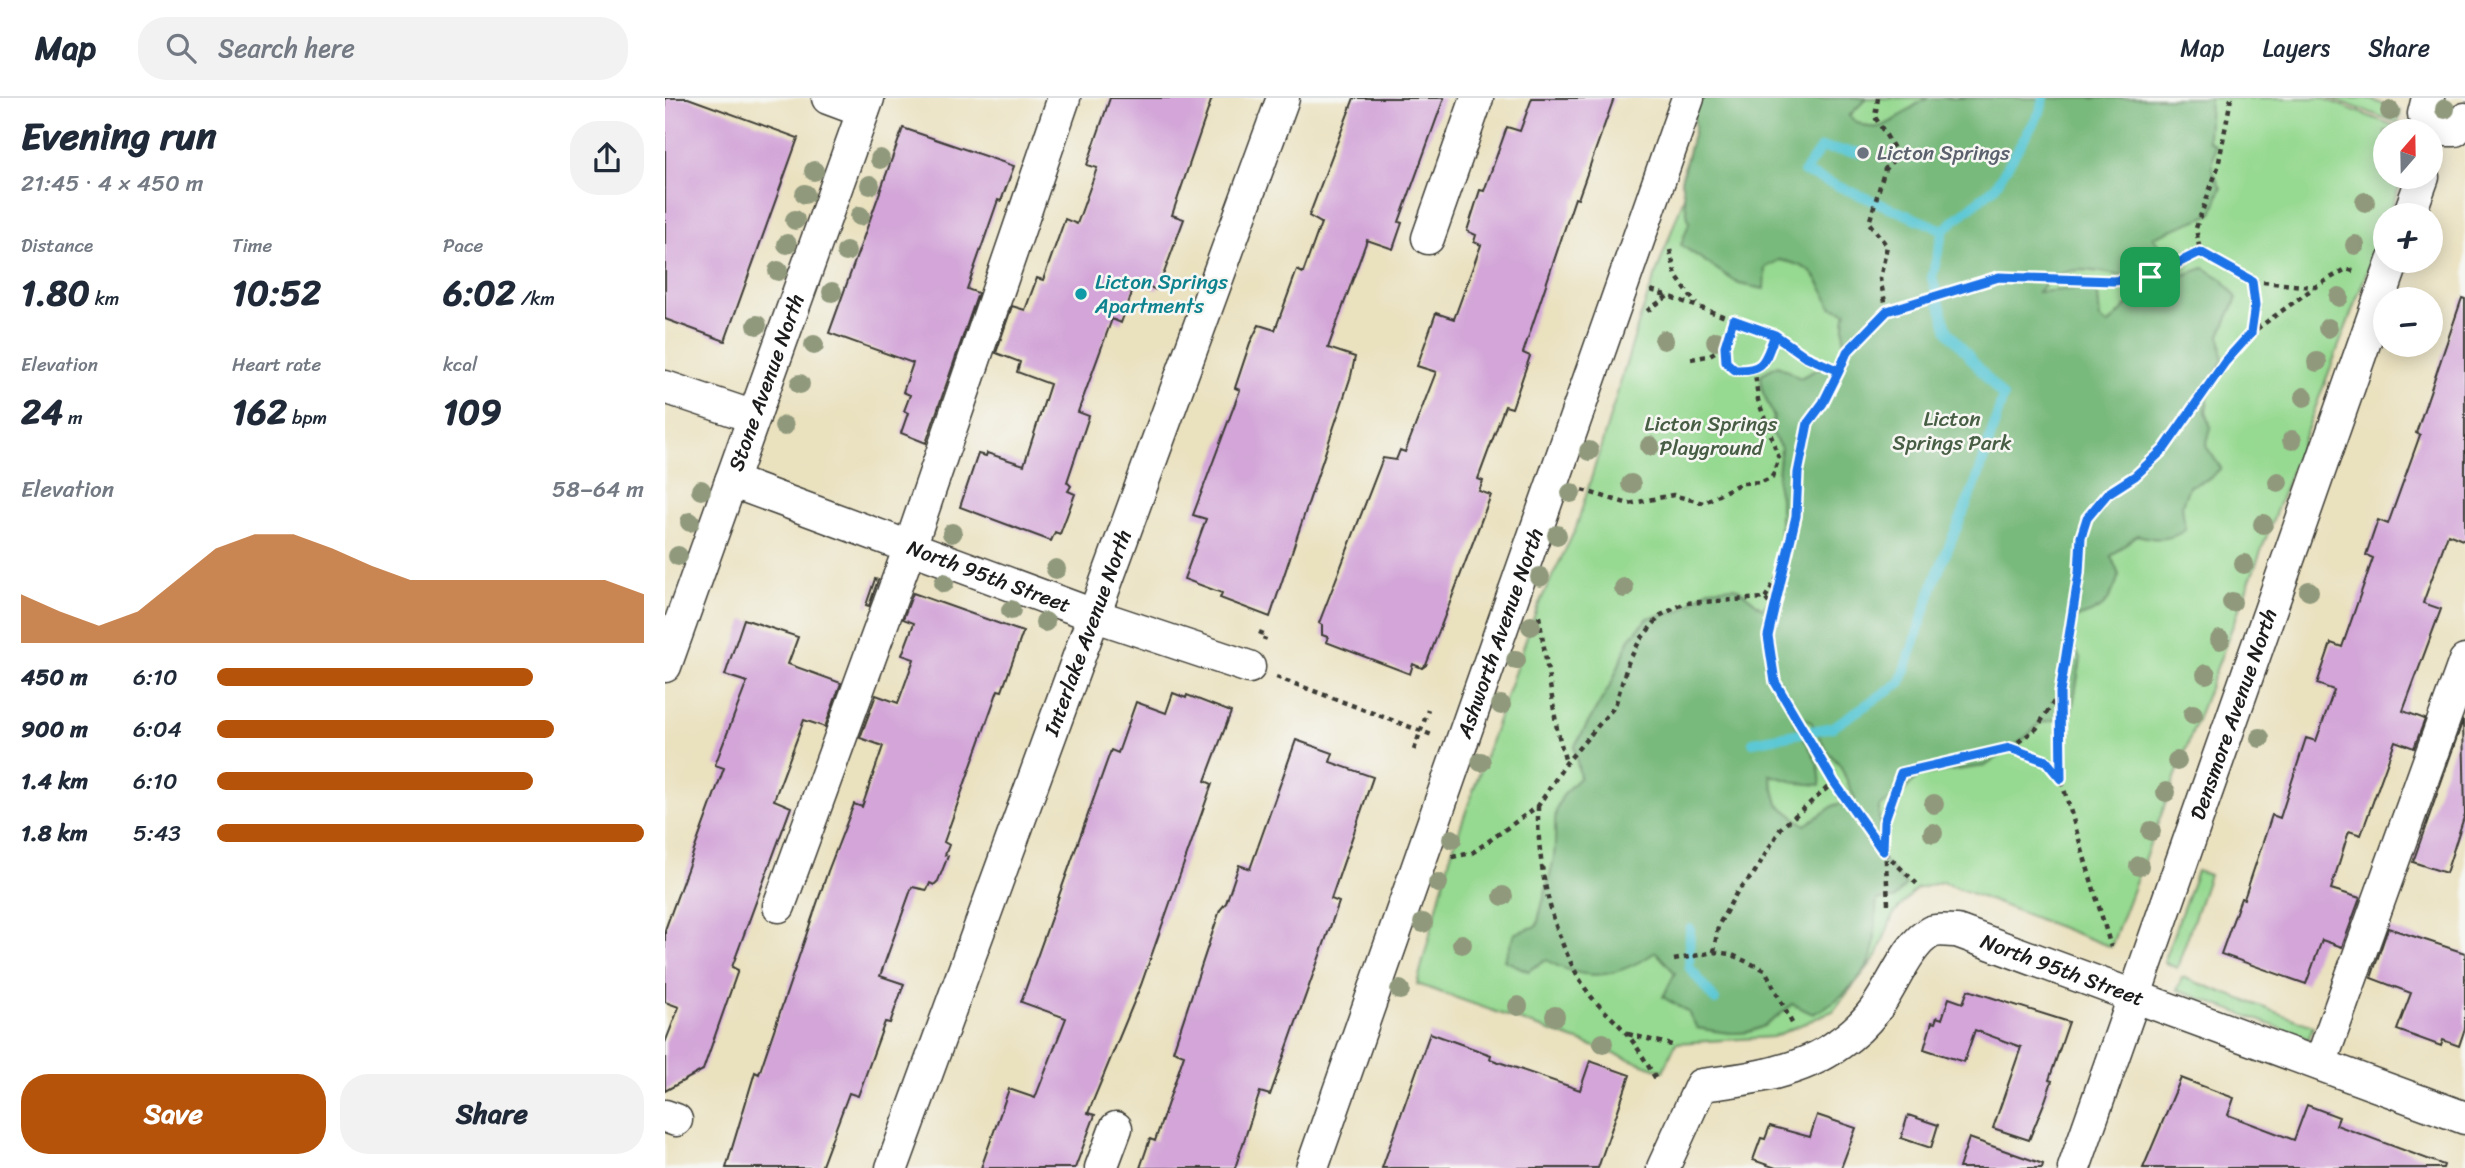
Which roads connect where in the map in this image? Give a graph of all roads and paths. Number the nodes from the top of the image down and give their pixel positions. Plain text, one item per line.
1 (828, 98) edge
2 (1063, 98) edge
3 (1283, 98) edge
4 (1477, 98) edge
5 (1688, 98) edge
6 (1878, 98) edge
7 (2231, 98) edge
8 (2462, 98) edge
9 (2423, 100) edge
10 (2465, 103) edge
11 (866, 105) edge
12 (2445, 135) edge
13 (1428, 238) dead end
14 (1670, 248) dead end
15 (2200, 252) junction
16 (2373, 270) edge
17 (2388, 273) edge
18 (2252, 281) junction
19 (2315, 287) junction
20 (1646, 295) junction
21 (1696, 304) junction
22 (1887, 311) junction
23 (1733, 320) junction
24 (2251, 333) junction
25 (1775, 335) junction
26 (1725, 346) junction
27 (1691, 359) dead end
28 (1755, 371) junction
29 (1839, 371) junction
30 (665, 387) edge
31 (754, 417) junction
32 (731, 481) junction
33 (1580, 490) dead end
34 (911, 547) junction
35 (1784, 567) junction
36 (1765, 598) junction
37 (1537, 608) dead end
38 (1775, 611) junction
39 (1096, 616) junction
40 (2465, 661) edge
41 (665, 666) edge
42 (1257, 670) joint
43 (2060, 693) junction
44 (1428, 709) dead end
45 (1421, 731) junction
46 (2010, 748) junction
47 (1414, 750) dead end
48 (1566, 763) junction
49 (2061, 779) junction
50 (1834, 782) junction
51 (1538, 806) junction
52 (1883, 851) junction
53 (1450, 857) dead end
54 (1918, 885) dead end
55 (1888, 904) dead end
56 (779, 906) dead end
57 (2111, 947) dead end
58 (1714, 952) junction
59 (1674, 960) dead end
60 (2134, 995) junction
61 (1794, 1027) dead end
62 (1628, 1034) junction
63 (1672, 1045) dead end
64 (2320, 1064) junction
65 (1656, 1079) dead end
66 (2465, 1118) edge
67 (1116, 1128) dead end
68 (892, 1168) edge
69 (1101, 1168) edge
70 (1312, 1168) edge
71 (1663, 1168) edge
72 (2074, 1168) edge

1 - 11 street
2 - 34 street
3 - 39 street, Interlake Avenue North
4 - 13 street
5 - 20 street, Ashworth Avenue North
6 - 22 path
7 - 15 path
8 - 10 street
9 - 12 street
11 - 31 street, Stone Avenue North
14 - 21 path
15 - 18 path
15 - 22 path
16 - 19 path
17 - 60 street, Densmore Avenue North
18 - 19 path
18 - 24 path
19 - 24 path
20 - 21 path
20 - 70 street, Ashworth Avenue North
21 - 23 path
22 - 29 path
23 - 25 path
23 - 26 path
24 - 43 path
25 - 28 path
25 - 29 path
26 - 27 path
26 - 28 path
28 - 33 path
29 - 35 path
30 - 31 street
31 - 32 street, Stone Avenue North
32 - 34 street, North 95th Street
32 - 41 street, Stone Avenue North
34 - 39 street, North 95th Street
34 - 56 street
35 - 36 path
35 - 38 path
36 - 38 path
36 - 48 path
37 - 48 path
38 - 50 path
39 - 42 street, North 95th Street
39 - 68 street, Interlake Avenue North
40 - 64 street
42 - 45 path
43 - 46 path
43 - 49 path
44 - 45 path
45 - 47 path
46 - 49 path
46 - 52 path
48 - 51 path
49 - 57 path
50 - 52 path
50 - 58 path
51 - 53 path
51 - 62 path
52 - 54 path
52 - 55 path
58 - 59 path
58 - 61 path
60 - 64 street, North 95th Street
60 - 71 street, North 95th Street
60 - 72 street, Densmore Avenue North
62 - 63 path
62 - 65 path
64 - 66 street, North 95th Street
67 - 69 street

